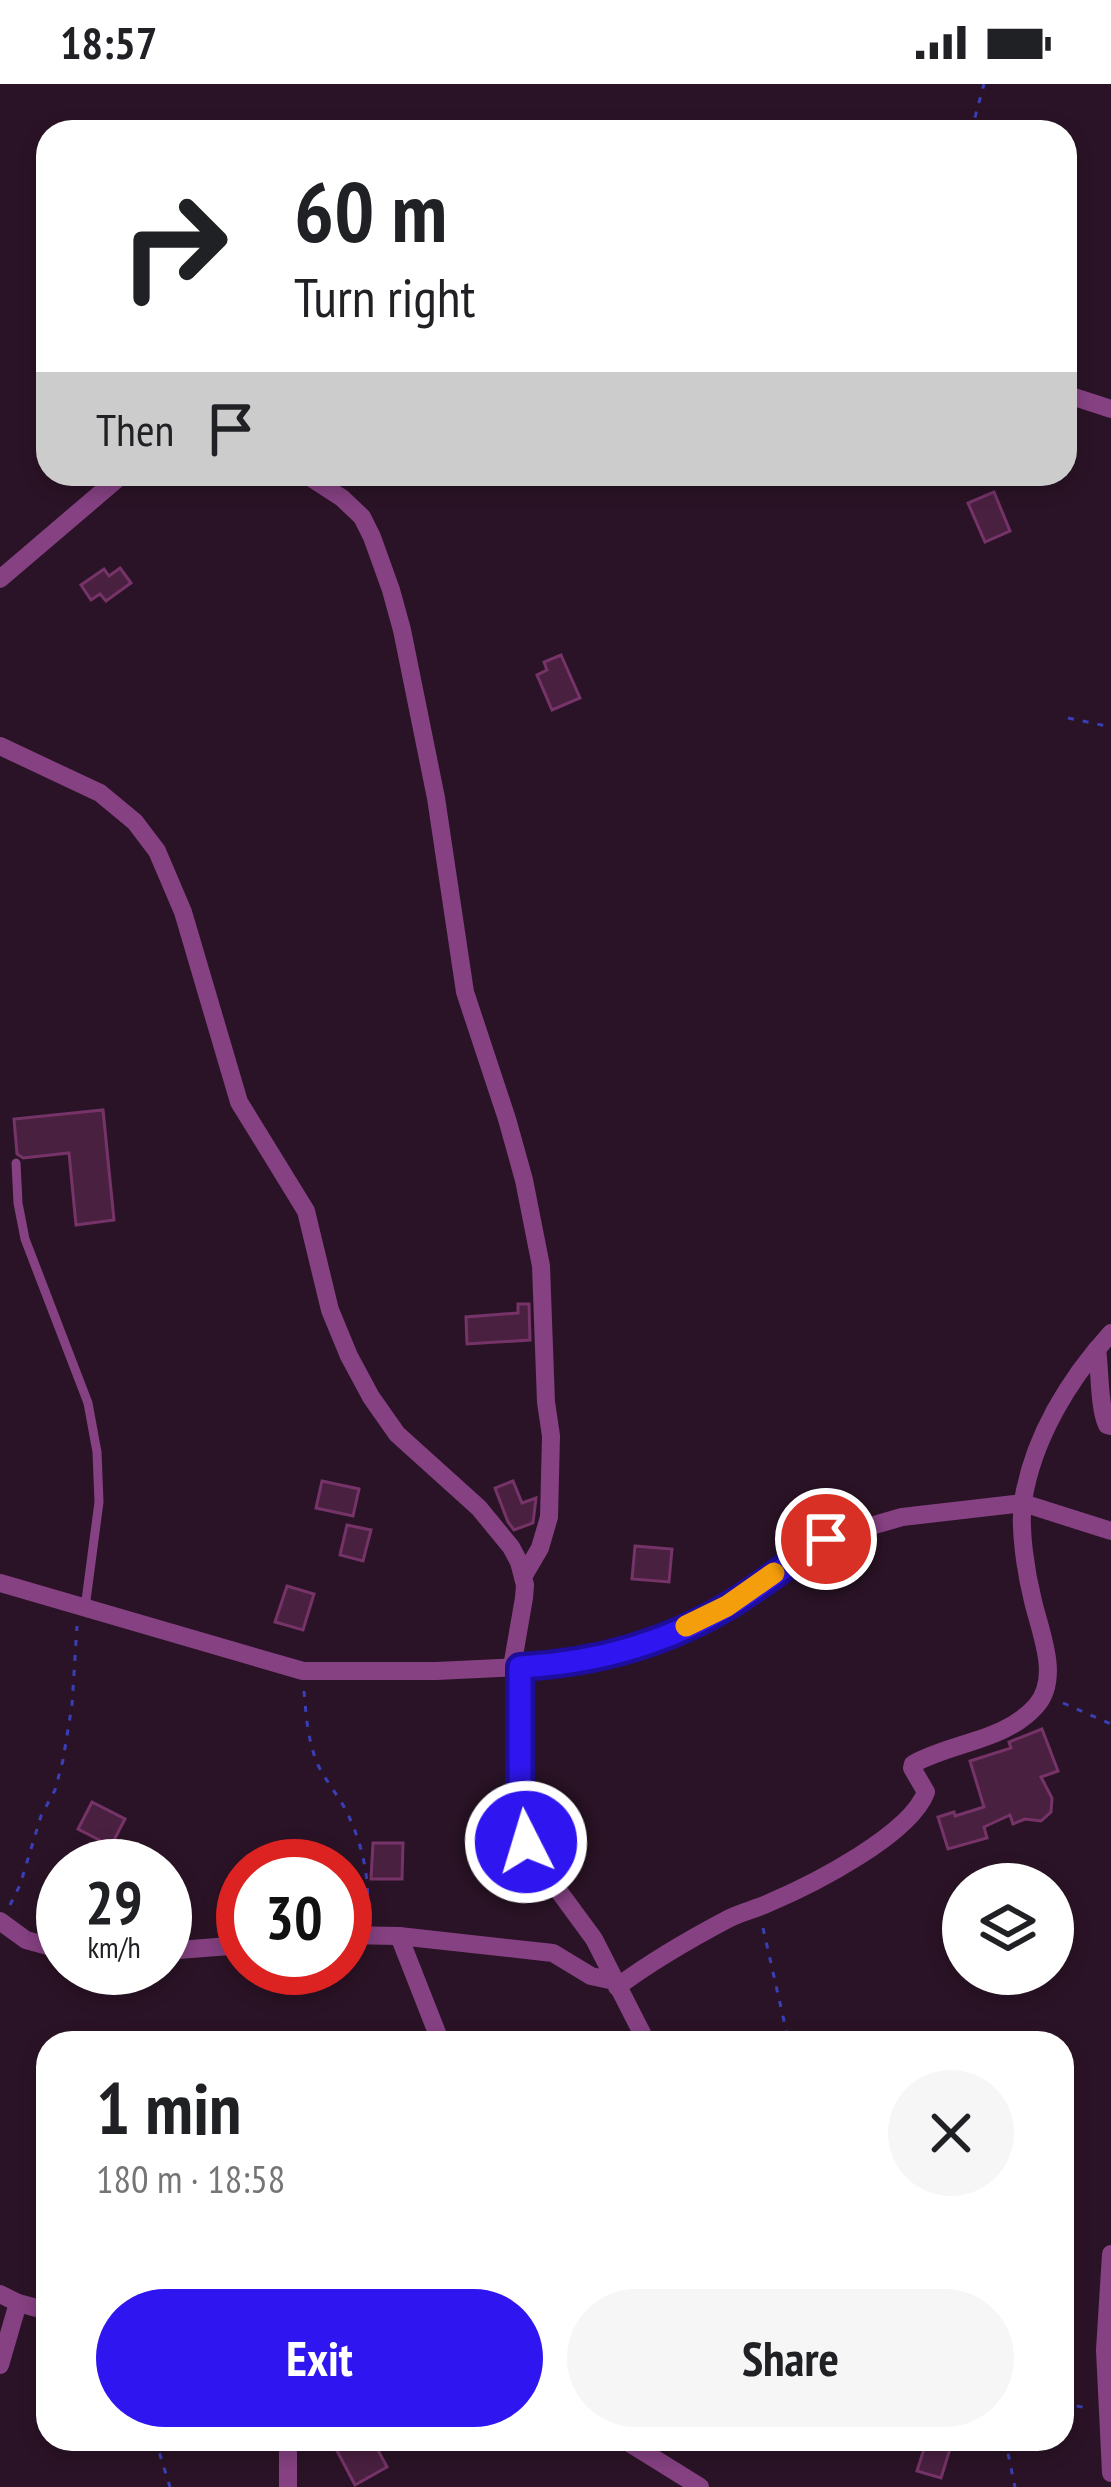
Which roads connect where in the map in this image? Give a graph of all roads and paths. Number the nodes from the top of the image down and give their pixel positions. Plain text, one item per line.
1 (984, 84) edge
2 (974, 120) edge
3 (1077, 398) edge
4 (1111, 409) edge
5 (109, 486) edge
6 (323, 486) edge
7 (0, 579) edge
8 (1068, 718) dead end
9 (1111, 727) edge
10 (0, 746) edge
11 (16, 1163) dead end
12 (1111, 1333) edge
13 (1097, 1348) junction
14 (1111, 1426) edge
15 (1023, 1503) junction
16 (1111, 1531) edge
17 (523, 1577) junction
18 (0, 1583) edge
19 (82, 1607) junction
20 (516, 1667) junction
21 (303, 1671) junction
22 (1045, 1694) junction
23 (1111, 1724) edge
24 (356, 1839) edge
25 (765, 1905) junction
26 (1, 1921) edge
27 (372, 1935) edge
28 (399, 1936) junction
29 (36, 1943) edge
30 (616, 1984) junction
31 (436, 2031) edge
32 (640, 2031) edge
33 (786, 2031) edge
34 (1111, 2254) edge
35 (9, 2299) edge
36 (0, 2366) edge
37 (1074, 2405) edge
38 (1107, 2412) junction
39 (159, 2451) edge
40 (288, 2451) edge
41 (637, 2451) edge
42 (1008, 2451) edge
43 (1111, 2473) edge
44 (669, 2478) edge
45 (170, 2487) edge
46 (287, 2487) edge
47 (700, 2487) edge
48 (1015, 2487) edge

1 - 2 path
3 - 4 street
5 - 7 street
6 - 17 street
8 - 9 path
10 - 17 street
11 - 19 lane
12 - 13 street
13 - 14 street
13 - 15 street
15 - 16 street
15 - 20 street
15 - 22 street
17 - 20 street
18 - 19 street
19 - 21 street
19 - 26 path
20 - 21 street
20 - 30 street
21 - 24 path
22 - 23 path
22 - 25 street
25 - 30 street
25 - 33 path
26 - 29 street
27 - 28 street
28 - 30 street
28 - 31 street
30 - 32 street
34 - 38 street
35 - 36 street
37 - 38 path
38 - 43 street
39 - 45 path
40 - 46 street
41 - 44 street
42 - 48 path
44 - 47 street

